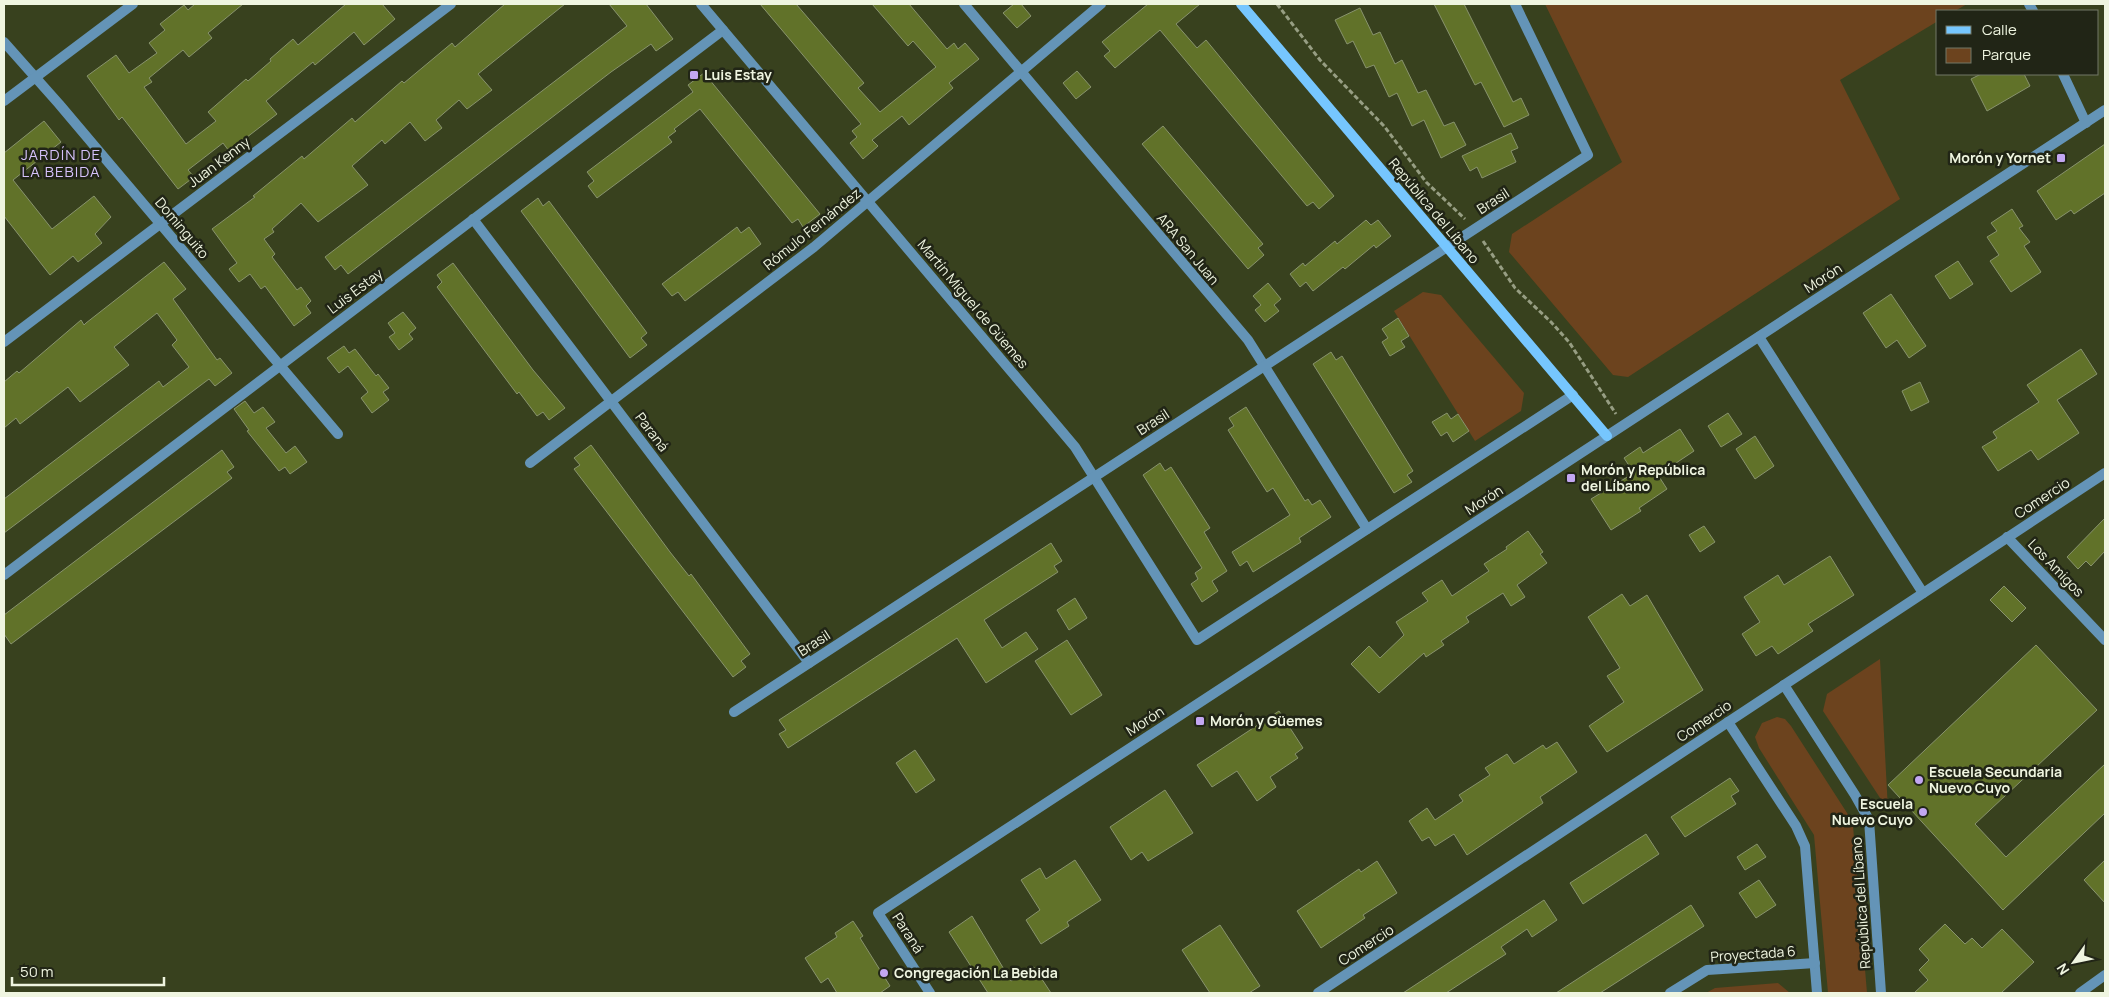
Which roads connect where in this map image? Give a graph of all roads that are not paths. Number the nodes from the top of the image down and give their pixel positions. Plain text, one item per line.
1 (133, 4) edge
2 (451, 4) edge
3 (701, 4) edge
4 (964, 4) edge
5 (1102, 4) edge
6 (1241, 4) edge
7 (1515, 4) edge
8 (723, 30) junction
9 (4, 42) edge
10 (1021, 72) junction
11 (2063, 75) edge
12 (35, 78) junction
13 (4, 102) edge
14 (2105, 110) edge
15 (2086, 123) junction
16 (868, 202) junction
17 (473, 219) junction
18 (160, 223) junction
19 (1447, 247) junction
20 (1758, 337) junction
21 (4, 342) edge
22 (280, 366) junction
23 (1264, 366) junction
24 (1573, 395) junction
25 (611, 401) junction
26 (338, 434) dead end
27 (1607, 436) junction
28 (530, 462) dead end
29 (2105, 473) edge
30 (1095, 477) junction
31 (1368, 529) junction
32 (2007, 537) junction
33 (4, 575) edge
34 (1923, 593) junction
35 (2105, 640) edge
36 (809, 662) junction
37 (1784, 685) junction
38 (734, 712) dead end
39 (1728, 722) junction
40 (878, 913) joint
41 (1815, 963) junction
42 (2105, 975) edge
43 (930, 993) edge
44 (1318, 993) edge
45 (1670, 993) edge
46 (1817, 993) edge
47 (1881, 993) edge
48 (2080, 993) edge

1 - 12 street
2 - 18 street, Juan Kenny
3 - 8 street, Martín Miguel de Güemes
4 - 10 street, ARA San Juan
5 - 10 street, Rómulo Fernández
6 - 19 street, República del Líbano
7 - 19 street, Brasil
8 - 16 street, Martín Miguel de Güemes
8 - 17 street, Luis Estay
9 - 12 street, Dominguito
10 - 16 street, Rómulo Fernández
10 - 23 street, ARA San Juan
11 - 15 street
12 - 13 street
12 - 18 street, Dominguito
14 - 15 street, Morón
15 - 20 street, Morón
16 - 25 street, Rómulo Fernández
16 - 30 street, Martín Miguel de Güemes
17 - 22 street, Luis Estay
17 - 25 street, Paraná
18 - 21 street, Juan Kenny
18 - 22 street, Dominguito
19 - 23 street, Brasil
19 - 24 street, República del Líbano
20 - 27 street, Morón
20 - 34 street
22 - 26 street, Dominguito
22 - 33 street, Luis Estay
23 - 30 street, Brasil
23 - 31 street, ARA San Juan
24 - 27 street, República del Líbano
24 - 31 street
25 - 28 street, Rómulo Fernández
25 - 36 street, Paraná
27 - 40 street, Morón
29 - 32 street, Comercio
30 - 31 street, Martín Miguel de Güemes
30 - 36 street, Brasil
32 - 34 street, Comercio
32 - 35 street, Los Amigos
34 - 37 street, Comercio
36 - 38 street, Brasil
37 - 39 street, Comercio
37 - 47 street, República del Líbano
39 - 41 street
39 - 44 street, Comercio
40 - 43 street, Paraná
41 - 45 street, Proyectada 6
41 - 46 street
42 - 48 street

